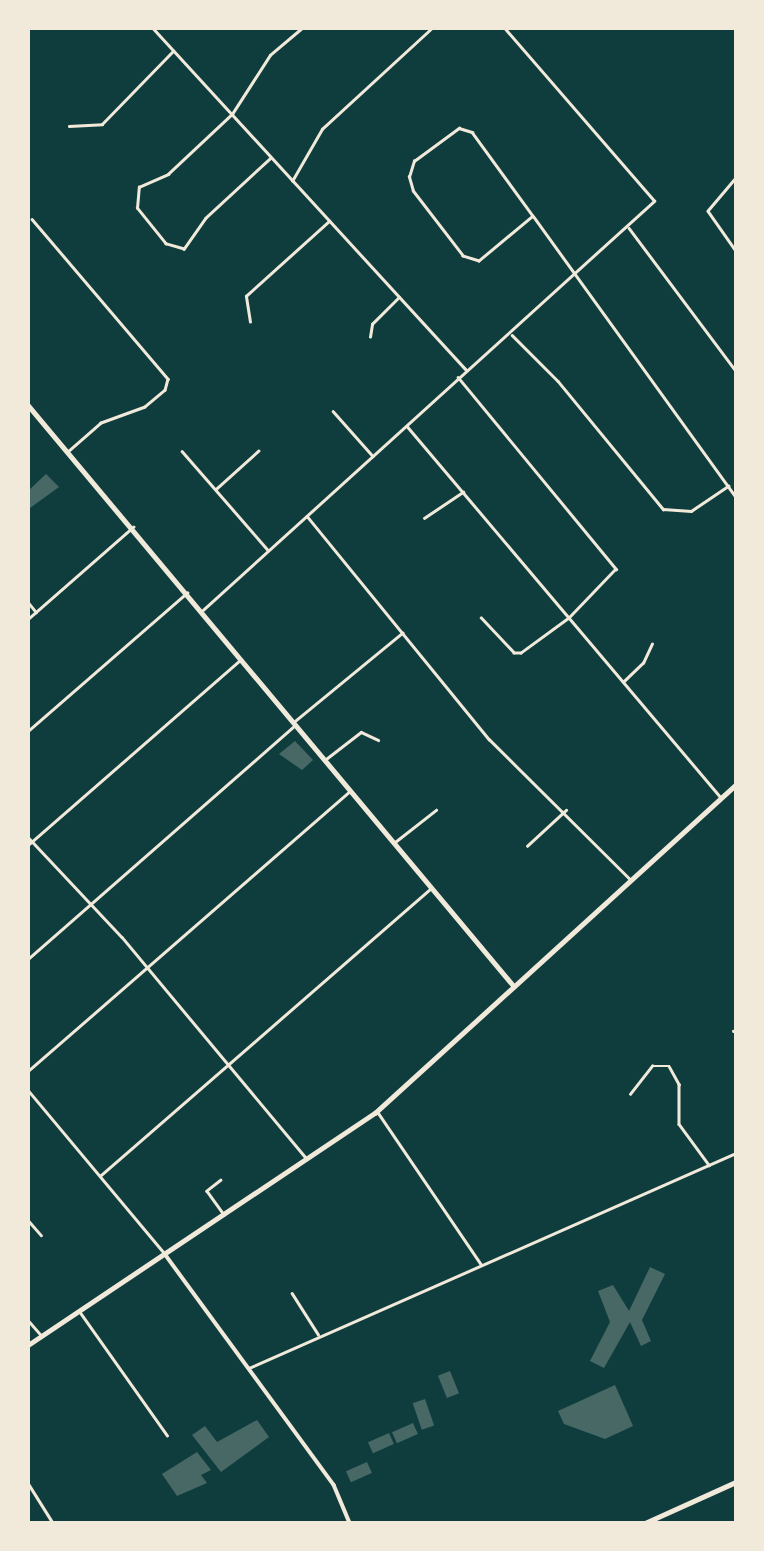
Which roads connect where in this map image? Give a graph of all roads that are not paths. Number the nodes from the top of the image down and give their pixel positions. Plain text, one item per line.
1 (153, 28) edge
2 (302, 28) edge
3 (432, 28) edge
4 (504, 28) edge
5 (173, 50) junction
6 (232, 114) junction
7 (69, 126) dead end
8 (271, 158) junction
9 (736, 178) edge
10 (292, 181) junction
11 (533, 216) junction
12 (32, 219) dead end
13 (329, 220) junction
14 (629, 227) junction
15 (736, 251) edge
16 (575, 276) junction
17 (400, 298) junction
18 (250, 322) dead end
19 (511, 335) junction
20 (370, 337) dead end
21 (466, 370) junction
22 (736, 371) edge
23 (458, 377) junction
24 (28, 405) edge
25 (333, 411) dead end
26 (407, 425) junction
27 (182, 451) dead end
28 (258, 451) dead end
29 (68, 452) junction
30 (373, 456) junction
31 (728, 486) junction
32 (216, 489) junction
33 (463, 492) junction
34 (736, 497) edge
35 (307, 516) junction
36 (424, 518) dead end
37 (133, 527) junction
38 (268, 550) junction
39 (188, 593) junction
40 (28, 602) edge
41 (203, 610) junction
42 (36, 612) junction
43 (481, 618) dead end
44 (569, 618) junction
45 (28, 619) edge
46 (402, 634) junction
47 (652, 644) dead end
48 (242, 658) junction
49 (623, 682) junction
50 (296, 723) junction
51 (28, 731) edge
52 (378, 740) dead end
53 (326, 759) junction
54 (736, 785) edge
55 (351, 789) junction
56 (721, 797) junction
57 (436, 810) dead end
58 (566, 810) junction
59 (28, 837) edge
60 (32, 841) junction
61 (395, 842) junction
62 (28, 845) edge
63 (527, 846) dead end
64 (630, 879) junction
65 (432, 887) junction
66 (88, 906) junction
67 (28, 959) edge
68 (148, 968) junction
69 (513, 985) junction
70 (228, 1064) junction
71 (28, 1071) edge
72 (28, 1090) edge
73 (630, 1094) dead end
74 (377, 1111) junction
75 (736, 1153) edge
76 (307, 1159) junction
77 (709, 1165) junction
78 (100, 1176) junction
79 (222, 1180) dead end
80 (224, 1214) junction
81 (28, 1220) edge
82 (41, 1235) dead end
83 (165, 1254) junction
84 (481, 1264) junction
85 (292, 1293) dead end
86 (79, 1311) junction
87 (28, 1320) edge
88 (318, 1334) junction
89 (42, 1336) junction
90 (28, 1345) edge
91 (249, 1368) junction
92 (167, 1435) dead end
93 (736, 1482) edge
94 (28, 1483) edge
95 (53, 1523) edge
96 (350, 1523) edge
97 (645, 1523) edge

1 - 5 street
2 - 6 street
3 - 10 street
4 - 14 street
5 - 6 street
5 - 7 street
6 - 8 street
6 - 8 street
8 - 10 street
9 - 15 street
10 - 13 street
11 - 11 street
11 - 16 street
12 - 29 street
13 - 17 street
13 - 18 street
14 - 16 street
14 - 22 street
16 - 19 street
16 - 31 street
17 - 20 street
17 - 21 street
19 - 21 street
19 - 31 street
21 - 23 street
23 - 26 street
23 - 44 street
24 - 29 main road
25 - 30 street
26 - 30 street
26 - 33 street
27 - 32 street
28 - 32 street
29 - 37 main road
30 - 35 street
31 - 34 street
32 - 38 street
33 - 36 street
33 - 44 street
35 - 38 street
35 - 46 street
37 - 39 main road
37 - 42 street
38 - 41 street
39 - 41 main road
39 - 51 street
40 - 42 street
41 - 48 main road
42 - 45 street
43 - 44 street
44 - 49 street
46 - 50 street
46 - 58 street
47 - 49 street
48 - 50 main road
48 - 60 street
49 - 56 street
50 - 53 main road
50 - 66 street
52 - 53 street
53 - 55 main road
54 - 56 main road
55 - 61 main road
55 - 68 street
56 - 64 main road
57 - 61 street
58 - 63 street
58 - 64 street
59 - 60 street
60 - 62 street
60 - 66 street
61 - 65 main road
64 - 69 main road
65 - 69 main road
65 - 70 street
66 - 67 street
66 - 68 street
68 - 70 street
68 - 71 street
69 - 74 main road
70 - 76 street
70 - 78 street
72 - 78 street
73 - 77 street
74 - 76 main road
74 - 84 street
75 - 77 street
76 - 80 main road
77 - 84 street
78 - 83 street
79 - 80 street
80 - 83 main road
81 - 82 street
83 - 86 main road
83 - 91 street
84 - 88 street
85 - 88 street
86 - 89 main road
86 - 92 street
87 - 89 street
88 - 91 street
89 - 90 main road
91 - 96 street
93 - 97 main road
94 - 95 street

